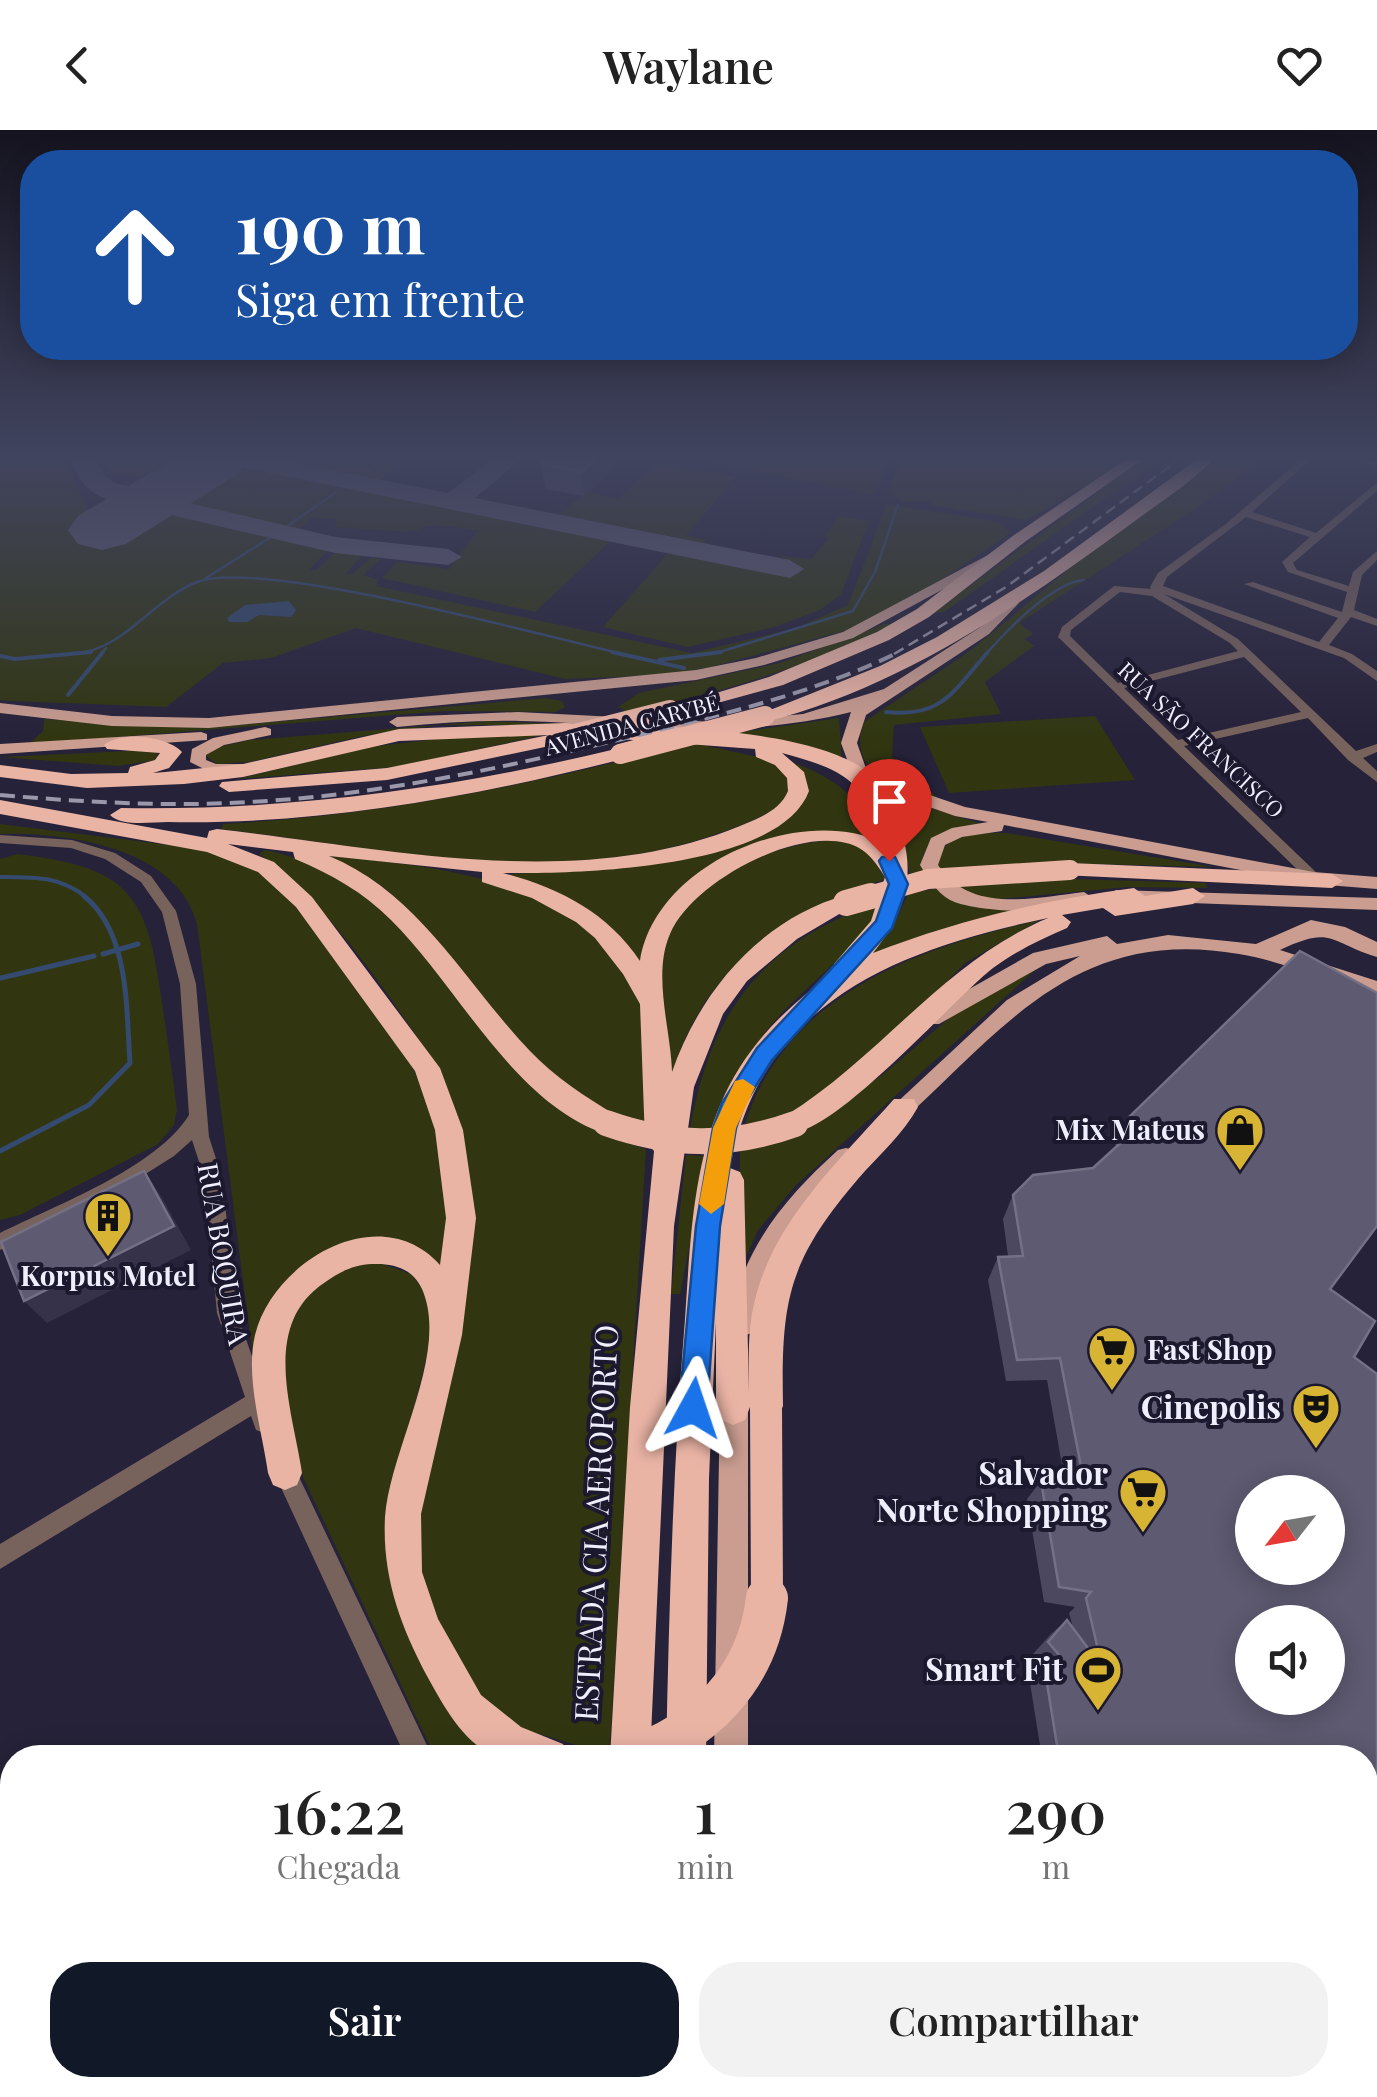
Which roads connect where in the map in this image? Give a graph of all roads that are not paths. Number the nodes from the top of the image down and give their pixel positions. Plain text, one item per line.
1 (1001, 552) edge
2 (1002, 552) edge
3 (1081, 552) edge
4 (1194, 552) edge
5 (1297, 552) edge
6 (1377, 554) edge
7 (1250, 584) dead end
8 (1154, 590) junction
9 (1352, 590) junction
10 (1012, 602) junction
11 (1347, 615) junction
12 (1377, 623) edge
13 (1322, 646) junction
14 (1245, 653) junction
15 (727, 670) junction
16 (1377, 677) edge
17 (1116, 687) junction
18 (544, 692) junction
19 (890, 693) junction
20 (0, 709) edge
21 (1306, 715) junction
22 (534, 717) junction
23 (640, 722) junction
24 (265, 732) junction
25 (672, 734) junction
26 (114, 744) junction
27 (1176, 744) junction
28 (747, 747) junction
29 (0, 748) edge
30 (1377, 748) edge
31 (1352, 757) junction
32 (281, 762) junction
33 (0, 770) edge
34 (861, 777) junction
35 (1377, 778) edge
36 (70, 780) junction
37 (0, 807) edge
38 (1030, 826) junction
39 (116, 827) junction
40 (214, 836) junction
41 (0, 839) edge
42 (896, 852) junction
43 (410, 858) junction
44 (1323, 880) junction
45 (1377, 883) edge
46 (898, 884) junction
47 (1134, 896) junction
48 (1193, 896) junction
49 (1377, 904) edge
50 (1292, 932) junction
51 (1165, 942) junction
52 (1377, 950) edge
53 (1255, 952) junction
54 (1320, 967) junction
55 (1377, 990) edge
56 (814, 999) junction
57 (654, 1021) junction
58 (902, 1042) junction
59 (753, 1071) junction
60 (904, 1107) joint
61 (200, 1110) junction
62 (157, 1160) junction
63 (209, 1162) junction
64 (660, 1208) junction
65 (0, 1242) edge
66 (446, 1335) junction
67 (255, 1402) junction
68 (749, 1407) junction
69 (285, 1473) junction
70 (0, 1558) edge
71 (414, 1745) edge
72 (521, 1745) edge
73 (628, 1745) edge
74 (661, 1745) edge
75 (686, 1745) edge
76 (733, 1745) edge

1 - 15 main road
2 - 36 highway, AVENIDA CARYBÉ, bridge
3 - 10 highway, AVENIDA CARYBÉ
4 - 8 street
5 - 9 street
6 - 9 street
7 - 11 street
8 - 13 street
8 - 14 street
8 - 17 street, RUA SÃO FRANCISCO
9 - 11 street
10 - 19 main road
10 - 37 highway, AVENIDA CARYBÉ, bridge
11 - 12 street
11 - 13 street
13 - 16 street
14 - 17 street
14 - 21 street
15 - 18 main road
15 - 23 main road
17 - 27 street, RUA SÃO FRANCISCO
18 - 20 main road
18 - 22 main road
19 - 23 main road
19 - 34 main road
20 - 29 main road
21 - 27 street
21 - 31 street
22 - 23 main road
22 - 24 main road
24 - 26 main road
24 - 32 main road
25 - 28 highway
25 - 32 highway
25 - 34 highway
26 - 29 main road
26 - 33 highway
27 - 44 street, RUA SÃO FRANCISCO
28 - 42 highway
28 - 43 highway
30 - 31 street
31 - 35 street
32 - 36 highway
33 - 36 highway, AVENIDA CARYBÉ
34 - 38 main road
34 - 42 highway
37 - 39 highway
38 - 44 main road
38 - 47 main road
39 - 40 highway
39 - 66 highway
40 - 43 highway
40 - 58 highway, bridge
41 - 61 street, RUA BOQUIRA
42 - 46 highway
43 - 57 highway
44 - 45 main road
44 - 64 highway, bridge
46 - 56 highway
46 - 57 highway
47 - 48 main road
47 - 56 highway
48 - 49 main road
48 - 58 highway
50 - 52 main road
50 - 53 main road
50 - 54 main road
51 - 53 main road
51 - 58 main road
51 - 60 main road
53 - 54 main road
54 - 55 main road
56 - 59 highway
57 - 64 highway
59 - 68 highway
59 - 75 highway
60 - 68 highway
61 - 62 street
61 - 63 street, RUA BOQUIRA
62 - 63 street
62 - 65 street
63 - 67 street, RUA BOQUIRA
64 - 73 highway, ESTRADA CIA AEROPORTO
66 - 69 highway
66 - 72 highway
67 - 69 street, RUA BOQUIRA
67 - 70 street
68 - 74 highway, bridge
68 - 76 main road
69 - 71 street, RUA BOQUIRA

